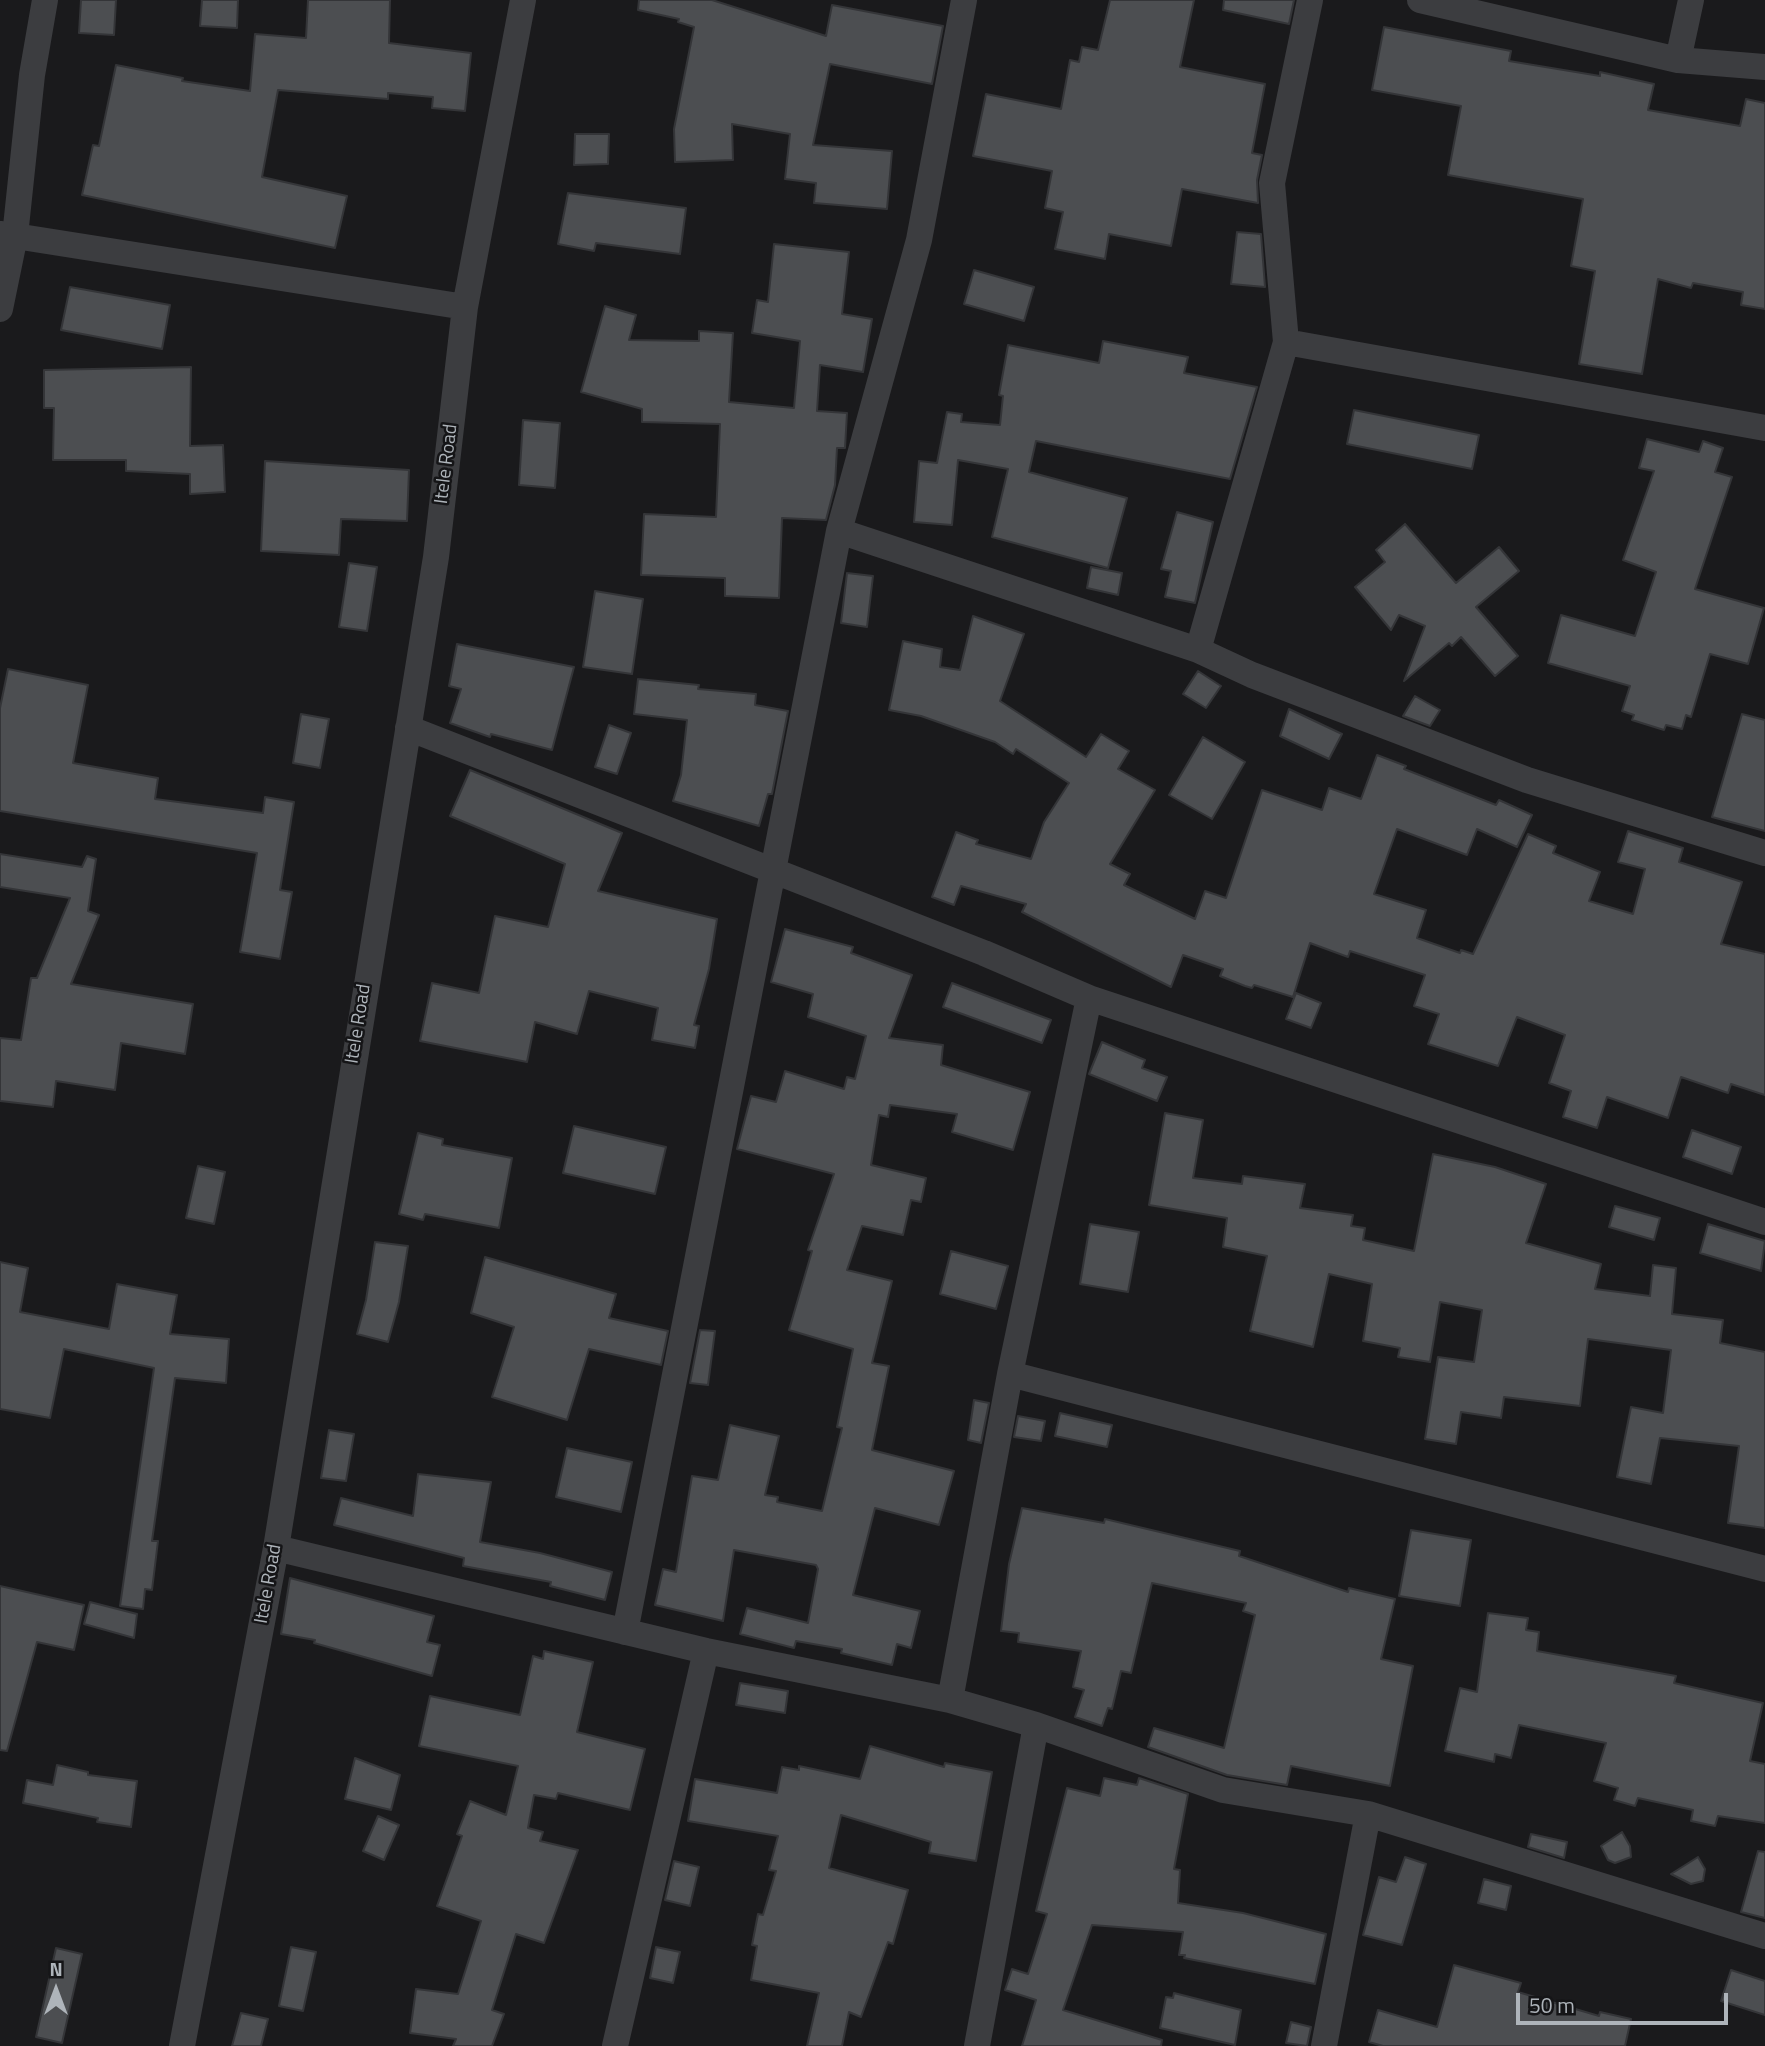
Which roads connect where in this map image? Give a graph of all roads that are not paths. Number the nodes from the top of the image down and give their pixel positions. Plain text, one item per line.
1 (45, 0) edge
2 (523, 0) edge
3 (964, 0) edge
4 (1310, 0) edge
5 (1420, 0) edge
6 (1691, 0) edge
7 (1678, 60) junction
8 (1765, 67) edge
9 (7, 235) edge
10 (466, 307) junction
11 (0, 309) edge
12 (1286, 342) junction
13 (1765, 428) edge
14 (839, 531) junction
15 (1198, 650) junction
16 (408, 728) junction
17 (1765, 853) edge
18 (773, 873) junction
19 (1089, 998) junction
20 (1765, 1222) edge
21 (1010, 1374) junction
22 (276, 1548) junction
23 (1765, 1569) edge
24 (625, 1632) junction
25 (706, 1651) junction
26 (950, 1700) junction
27 (1036, 1726) junction
28 (1368, 1814) junction
29 (1765, 1936) edge
30 (182, 2046) edge
31 (615, 2046) edge
32 (977, 2046) edge
33 (1324, 2046) edge

1 - 9 street
2 - 10 street, Itele Road
3 - 14 street
4 - 12 street
5 - 7 street
6 - 7 street
7 - 8 street
9 - 10 street
9 - 11 street
10 - 16 street, Itele Road
12 - 13 street
12 - 15 street
14 - 15 street
14 - 18 street
15 - 17 street
16 - 18 street
16 - 22 street, Itele Road
18 - 19 street
18 - 24 street
19 - 20 street
19 - 21 street
21 - 23 street
21 - 26 street
22 - 24 street
22 - 30 street, Itele Road
24 - 25 street
25 - 26 street
25 - 31 street
26 - 27 street
27 - 28 street
27 - 32 street
28 - 29 street
28 - 33 street

